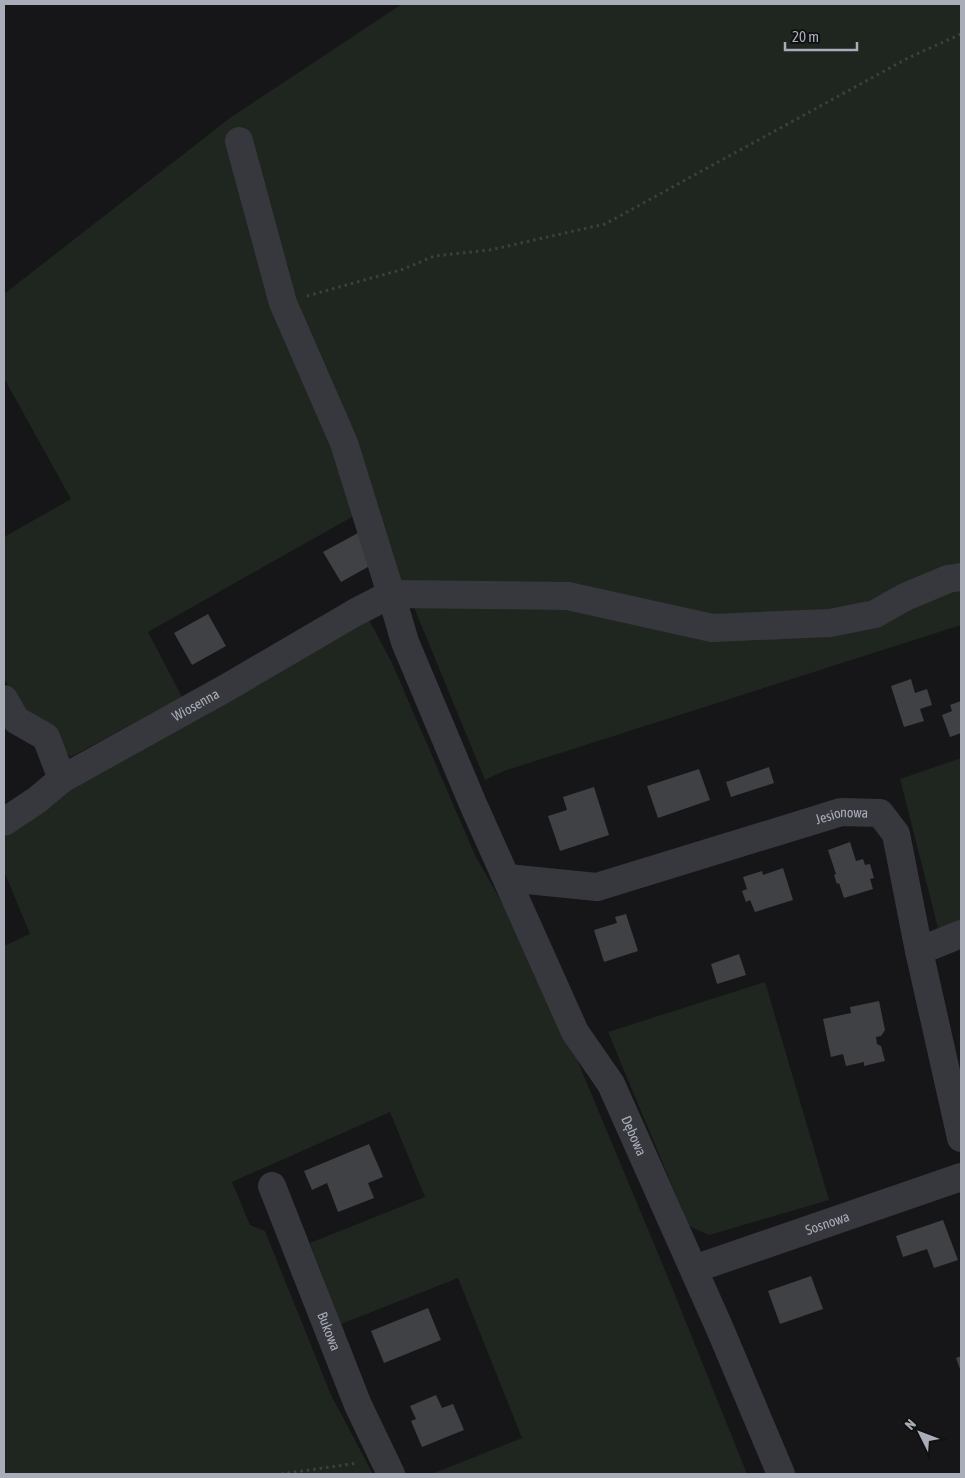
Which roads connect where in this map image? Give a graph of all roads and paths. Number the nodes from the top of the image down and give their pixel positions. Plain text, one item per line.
1 (961, 34) edge
2 (239, 141) dead end
3 (283, 303) junction
4 (961, 577) edge
5 (391, 594) junction
6 (4, 699) edge
7 (62, 779) junction
8 (4, 822) edge
9 (507, 878) junction
10 (961, 934) edge
11 (919, 951) junction
12 (961, 1138) edge
13 (961, 1177) edge
14 (272, 1186) dead end
15 (694, 1269) junction
16 (387, 1467) edge
17 (281, 1474) edge
18 (780, 1474) edge

1 - 3 path
2 - 3 street, Dębowa
3 - 5 street, Dębowa
4 - 5 street
5 - 7 street, Wiosenna
5 - 9 street, Dębowa
6 - 7 street
7 - 8 street, Wiosenna
9 - 11 street, Jesionowa
9 - 15 street, Dębowa
10 - 11 street
11 - 12 street, Jesionowa
13 - 15 street, Sosnowa
14 - 16 street, Bukowa
15 - 18 street, Dębowa
16 - 17 path

